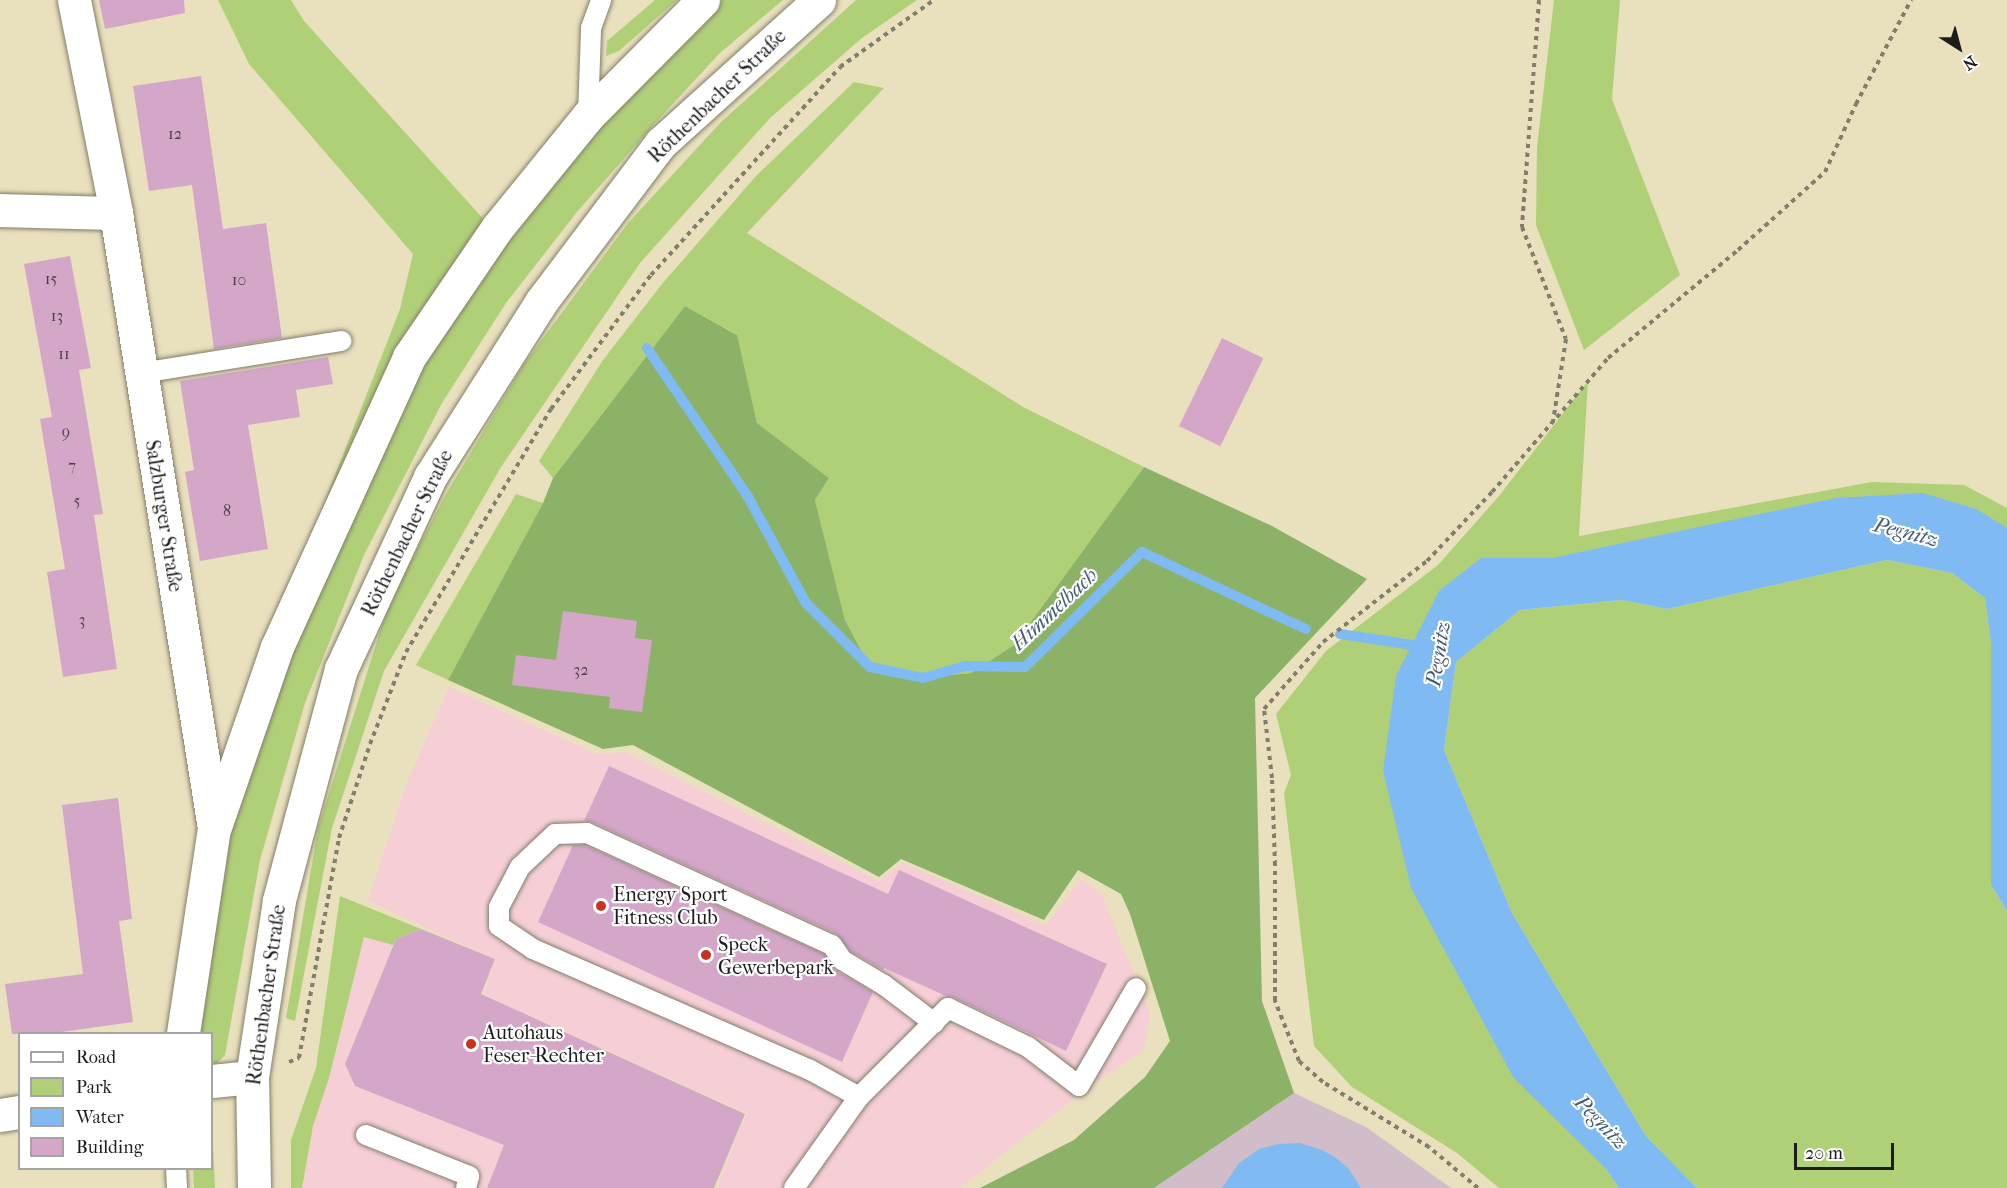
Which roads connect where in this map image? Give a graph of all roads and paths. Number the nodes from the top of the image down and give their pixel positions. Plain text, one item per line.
1 (74, 0) edge
2 (601, 0) edge
3 (704, 0) edge
4 (819, 0) edge
5 (934, 0) edge
6 (1539, 0) edge
7 (1911, 0) edge
8 (588, 116) junction
9 (0, 210) edge
10 (116, 213) junction
11 (341, 341) dead end
12 (141, 373) junction
13 (1553, 422) junction
14 (214, 828) junction
15 (1136, 988) dead end
16 (934, 1023) junction
17 (183, 1032) edge
18 (252, 1077) junction
19 (213, 1081) edge
20 (859, 1097) junction
21 (18, 1112) edge
22 (0, 1115) edge
23 (366, 1135) dead end
24 (176, 1170) edge
25 (177, 1188) edge
26 (254, 1188) edge
27 (466, 1188) edge
28 (794, 1188) edge
29 (1478, 1188) edge

1 - 10 street, Salzburger Straße
2 - 8 lane
3 - 8 street
4 - 18 street, Röthenbacher Straße
5 - 18 path
6 - 13 path
7 - 13 path
8 - 14 street
9 - 10 street
10 - 12 street, Salzburger Straße
11 - 12 lane
12 - 14 street, Salzburger Straße
13 - 29 path
14 - 17 street, Salzburger Straße
15 - 16 lane
16 - 20 lane
16 - 20 lane
18 - 19 street
18 - 26 street, Röthenbacher Straße
20 - 28 lane
21 - 22 street
23 - 27 lane
24 - 25 lane

